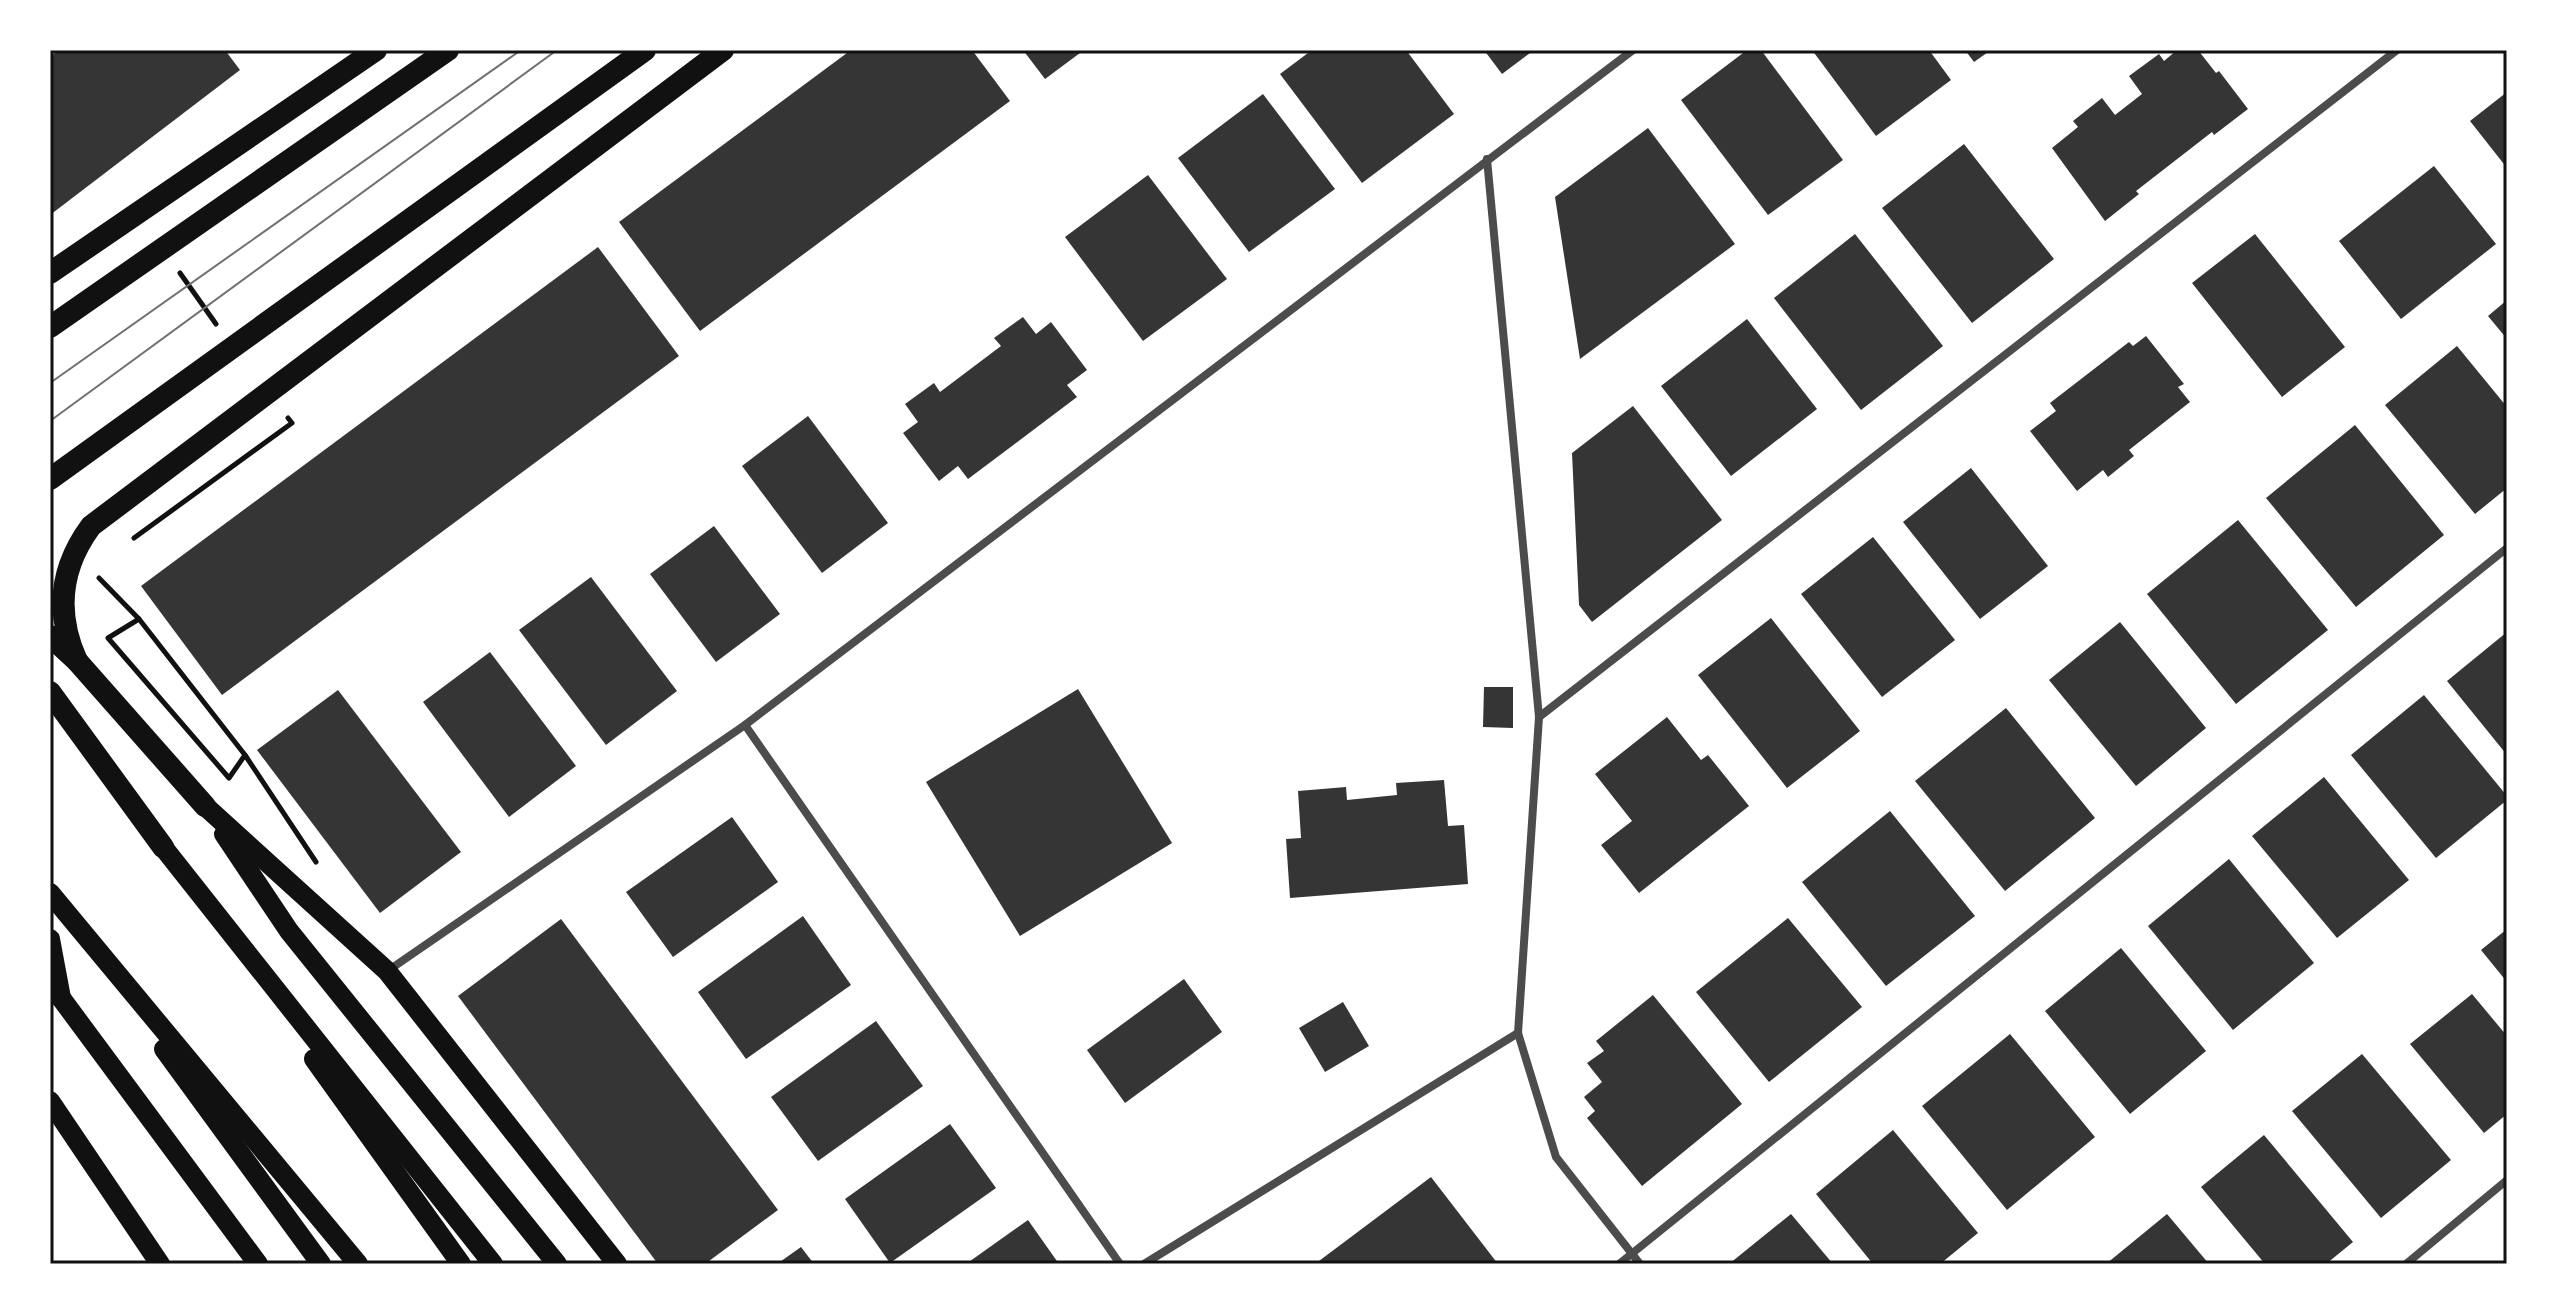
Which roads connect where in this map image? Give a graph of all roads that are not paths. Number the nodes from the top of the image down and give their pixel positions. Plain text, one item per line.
1 (376, 50) edge
2 (448, 50) edge
3 (645, 50) edge
4 (723, 50) edge
5 (1633, 50) edge
6 (2397, 50) edge
7 (1487, 159) junction
8 (50, 273) edge
9 (50, 327) edge
10 (50, 479) edge
11 (2507, 548) edge
12 (50, 636) edge
13 (77, 661) junction
14 (50, 692) edge
15 (1539, 717) junction
16 (745, 725) junction
17 (205, 806) junction
18 (163, 847) junction
19 (50, 893) edge
20 (50, 939) edge
21 (387, 971) junction
22 (55, 993) edge
23 (1518, 1033) junction
24 (50, 1101) edge
25 (2507, 1180) edge
26 (1632, 1252) junction
27 (160, 1264) edge
28 (258, 1264) edge
29 (321, 1264) edge
30 (358, 1264) edge
31 (461, 1264) edge
32 (493, 1264) edge
33 (557, 1264) edge
34 (617, 1264) edge
35 (1120, 1264) edge
36 (1144, 1264) edge
37 (1619, 1264) edge
38 (1640, 1264) edge
39 (2406, 1264) edge

1 - 8 highway
2 - 9 highway
3 - 10 highway
4 - 13 highway
5 - 7 street
6 - 15 street
7 - 15 street
7 - 16 street
11 - 26 street
12 - 13 highway
13 - 17 highway
14 - 18 highway
15 - 23 street
16 - 21 street
16 - 35 street
17 - 21 main road
17 - 33 main road
18 - 31 main road
18 - 32 main road
19 - 29 main road
19 - 30 main road
20 - 22 main road
21 - 34 main road
22 - 28 main road
23 - 26 street
23 - 36 street
24 - 27 main road
25 - 39 street
26 - 37 street
26 - 38 street

